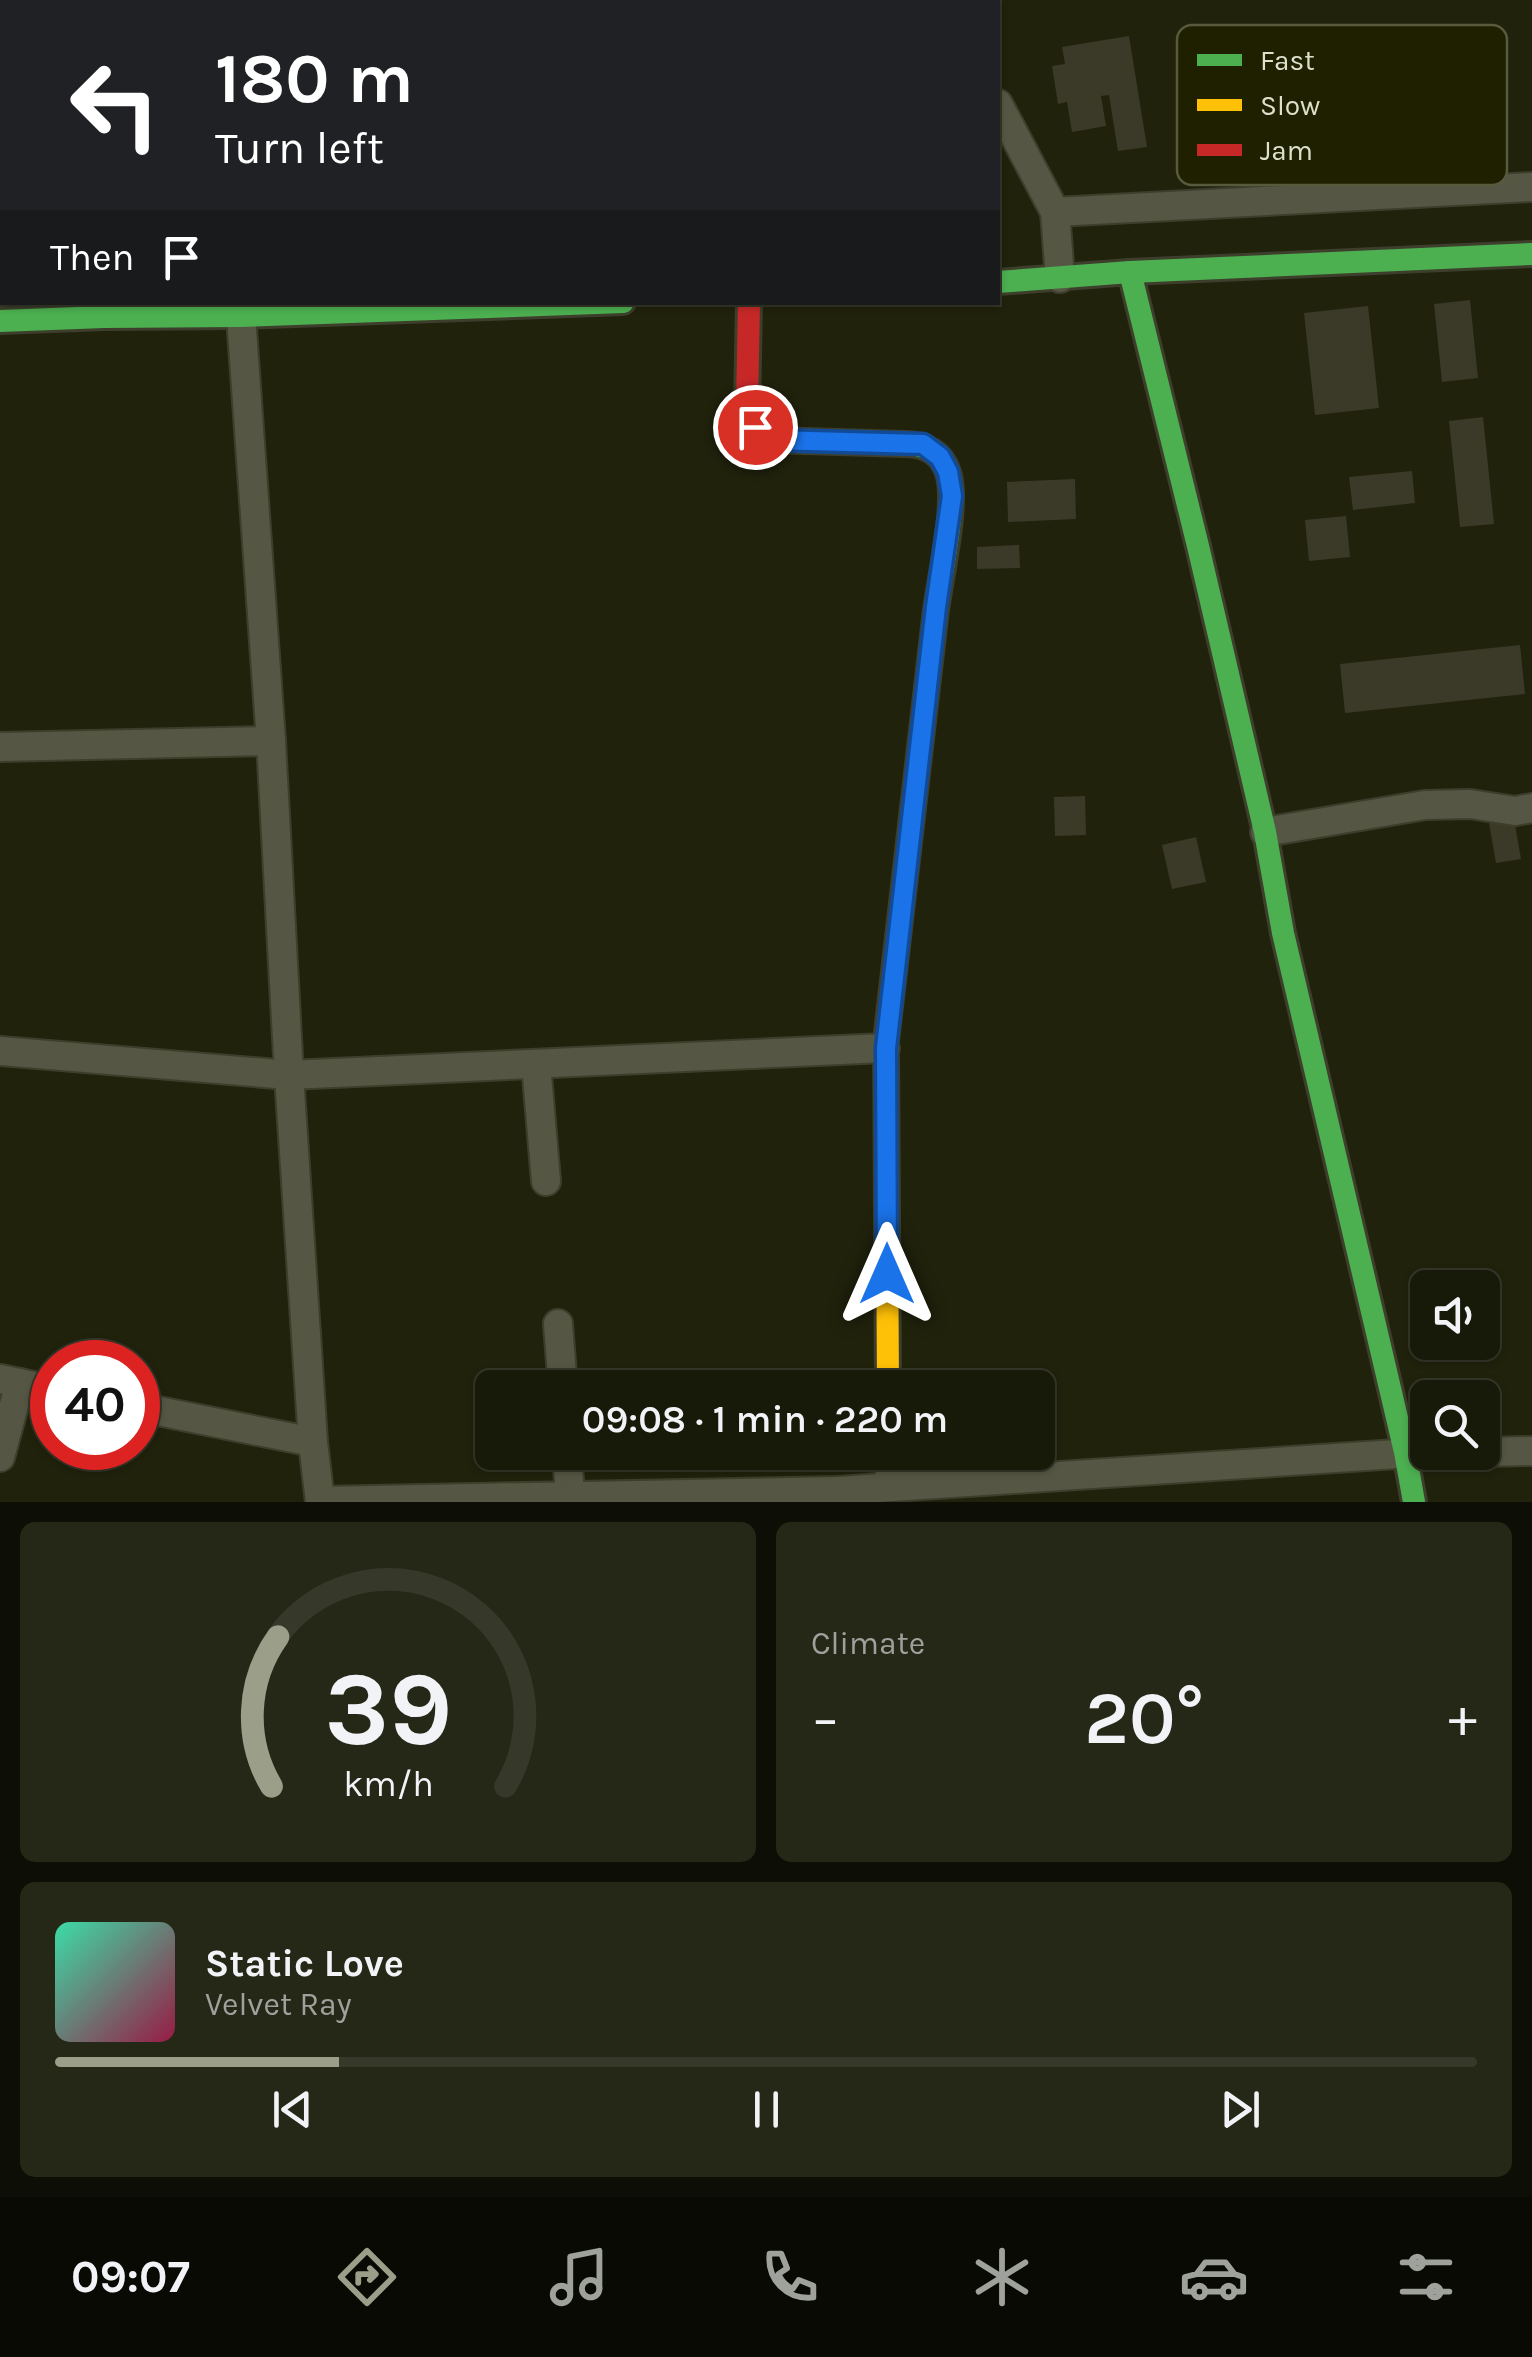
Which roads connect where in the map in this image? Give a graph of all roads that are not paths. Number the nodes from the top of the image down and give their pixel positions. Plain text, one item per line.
1 (1000, 108) edge
2 (1532, 187) edge
3 (1055, 212) junction
4 (1532, 254) edge
5 (1130, 272) junction
6 (1060, 278) junction
7 (1000, 282) edge
8 (482, 305) edge
9 (749, 305) edge
10 (240, 309) edge
11 (104, 310) edge
12 (0, 321) edge
13 (271, 741) junction
14 (0, 747) edge
15 (1532, 808) edge
16 (1265, 832) junction
17 (886, 1048) junction
18 (0, 1052) edge
19 (536, 1064) junction
20 (289, 1075) junction
21 (546, 1181) dead end
22 (558, 1324) dead end
23 (562, 1370) edge
24 (888, 1370) edge
25 (10, 1381) edge
26 (160, 1411) edge
27 (1410, 1429) edge
28 (313, 1442) junction
29 (1532, 1451) edge
30 (1410, 1452) edge
31 (1500, 1452) edge
32 (0, 1457) edge
33 (568, 1470) edge
34 (889, 1470) edge
35 (1415, 1470) edge
36 (890, 1487) junction
37 (570, 1496) junction
38 (838, 1496) edge
39 (320, 1501) edge
40 (1414, 1502) edge

1 - 3 street
2 - 3 street
3 - 6 street
4 - 5 street
5 - 6 street
5 - 16 street
6 - 7 street
8 - 10 street
9 - 17 street
10 - 11 street
10 - 13 street
11 - 12 street
13 - 14 street
13 - 20 street
15 - 16 street
16 - 27 street
17 - 19 street
17 - 24 street
18 - 20 street
19 - 20 street
19 - 21 street
20 - 28 street
22 - 23 street
25 - 32 street
26 - 28 street
28 - 39 street
29 - 31 street
30 - 36 street
33 - 37 street
34 - 36 street
35 - 40 street
36 - 38 street
37 - 38 street
37 - 39 street

